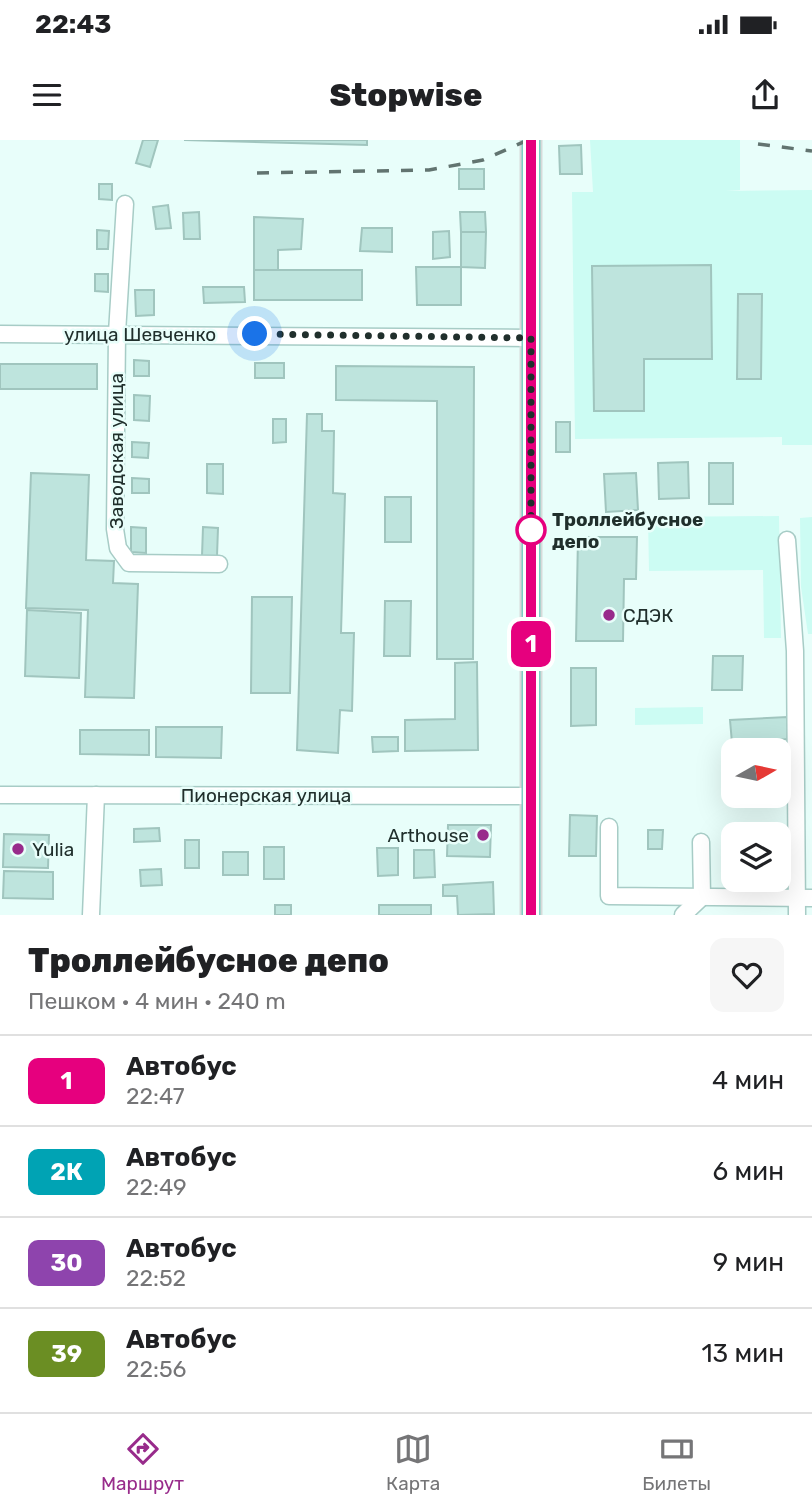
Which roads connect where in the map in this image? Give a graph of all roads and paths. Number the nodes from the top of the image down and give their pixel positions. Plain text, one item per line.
1 (531, 140) edge
2 (125, 204) dead end
3 (117, 333) junction
4 (0, 334) edge
5 (531, 338) junction
6 (787, 540) dead end
7 (219, 564) dead end
8 (812, 649) edge
9 (794, 651) junction
10 (0, 795) edge
11 (96, 795) junction
12 (531, 796) junction
13 (609, 827) dead end
14 (701, 842) dead end
15 (702, 897) junction
16 (804, 897) edge
17 (91, 915) edge
18 (531, 915) edge
19 (683, 915) edge
20 (797, 915) edge

1 - 5 main road
2 - 3 street, Заводская улица
3 - 4 street, улица Шевченко
3 - 5 street, улица Шевченко
3 - 7 street, Заводская улица
5 - 12 main road
6 - 9 street
8 - 9 street
9 - 16 street
10 - 11 street, Пионерская улица
11 - 12 street, Пионерская улица
11 - 17 street
12 - 18 main road
13 - 15 street
14 - 15 street
15 - 16 street
15 - 19 street
16 - 20 street

